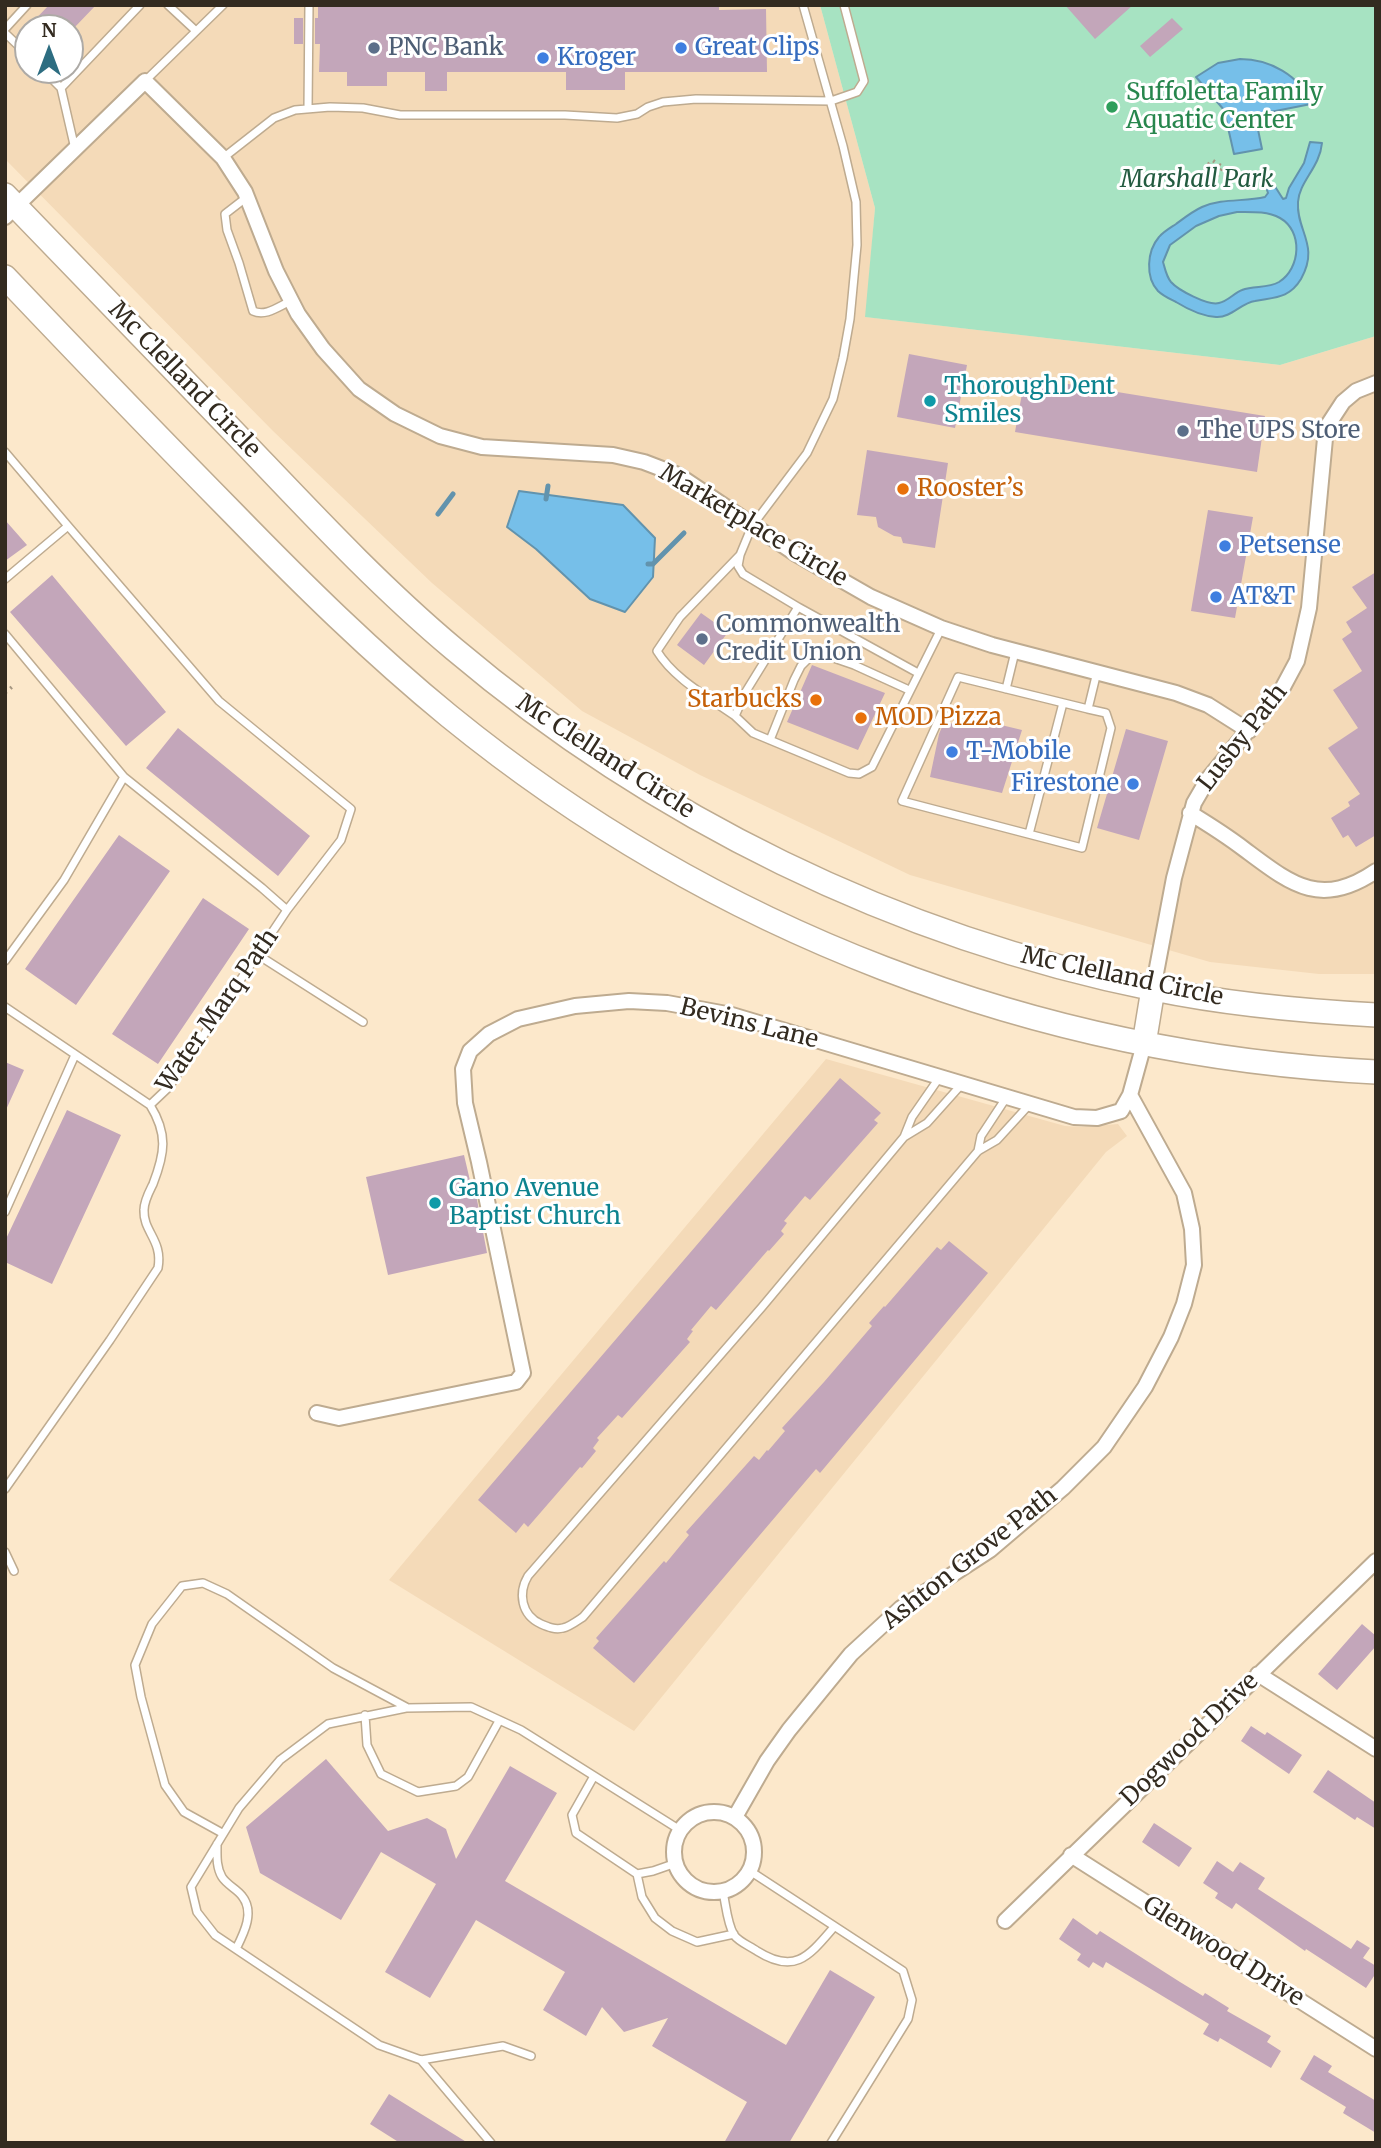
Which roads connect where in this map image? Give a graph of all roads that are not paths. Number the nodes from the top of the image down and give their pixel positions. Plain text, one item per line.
1 (27, 5) edge
2 (140, 5) edge
3 (168, 5) edge
4 (223, 5) edge
5 (309, 5) edge
6 (803, 5) edge
7 (844, 5) edge
8 (5, 31) edge
9 (196, 31) junction
10 (145, 81) junction
11 (57, 84) edge
12 (61, 88) junction
13 (831, 102) junction
14 (309, 109) junction
15 (75, 149) junction
16 (223, 158) junction
17 (247, 197) junction
18 (9, 206) edge
19 (5, 277) edge
20 (291, 300) junction
21 (1376, 383) edge
22 (5, 452) edge
23 (68, 526) junction
24 (752, 526) junction
25 (740, 555) junction
26 (5, 579) edge
27 (798, 607) junction
28 (941, 628) junction
29 (5, 634) edge
30 (1016, 651) junction
31 (1098, 672) junction
32 (918, 673) junction
33 (1006, 689) junction
34 (909, 690) junction
35 (1063, 703) junction
36 (1088, 709) junction
37 (735, 716) junction
38 (1249, 731) junction
39 (770, 740) junction
40 (124, 777) junction
41 (1190, 813) junction
42 (1029, 834) junction
43 (1376, 871) edge
44 (287, 911) junction
45 (258, 954) junction
46 (5, 961) edge
47 (1153, 989) junction
48 (5, 1007) edge
49 (1376, 1015) edge
50 (363, 1021) dead end
51 (1144, 1044) junction
52 (75, 1055) junction
53 (1376, 1072) edge
54 (939, 1078) junction
55 (961, 1085) junction
56 (1130, 1095) junction
57 (1006, 1098) junction
58 (150, 1105) junction
59 (1029, 1105) junction
60 (904, 1137) junction
61 (978, 1151) junction
62 (5, 1212) edge
63 (317, 1413) dead end
64 (5, 1489) edge
65 (5, 1552) edge
66 (1376, 1561) edge
67 (14, 1571) dead end
68 (1258, 1674) junction
69 (406, 1707) junction
70 (365, 1715) junction
71 (499, 1721) junction
72 (1376, 1749) edge
73 (594, 1776) junction
74 (735, 1817) junction
75 (680, 1830) junction
76 (222, 1833) junction
77 (217, 1842) junction
78 (1071, 1855) junction
79 (676, 1863) junction
80 (750, 1871) junction
81 (637, 1874) junction
82 (723, 1892) junction
83 (1005, 1921) dead end
84 (834, 1927) junction
85 (734, 1934) junction
86 (236, 1949) junction
87 (1376, 2049) edge
88 (531, 2056) dead end
89 (421, 2060) junction
90 (491, 2143) edge
91 (831, 2143) edge

1 - 8 lane
2 - 12 lane
3 - 9 lane
4 - 9 lane
5 - 14 lane
6 - 13 lane
7 - 13 lane
9 - 10 lane
10 - 15 street
10 - 16 street, Marketplace Circle
11 - 12 lane
12 - 15 lane
13 - 14 lane
13 - 24 lane
14 - 16 lane
15 - 18 street
16 - 17 street, Marketplace Circle
17 - 20 street, Marketplace Circle
17 - 20 lane
18 - 47 highway, Mc Clelland Circle
19 - 51 highway
20 - 24 street, Marketplace Circle
21 - 38 street, Lusby Path
22 - 23 lane
23 - 26 lane
23 - 44 lane
24 - 25 lane
24 - 28 street, Marketplace Circle
25 - 27 lane
25 - 37 lane
27 - 32 lane
27 - 37 lane
28 - 30 street, Marketplace Circle
28 - 32 lane
29 - 40 lane, Water Marq Path
30 - 31 street, Marketplace Circle
30 - 33 lane
31 - 36 lane
31 - 38 street, Marketplace Circle
32 - 34 lane
33 - 35 lane
33 - 42 lane
34 - 39 lane
34 - 39 lane
35 - 36 lane
35 - 42 lane
36 - 42 lane
37 - 39 lane
38 - 41 street, Lusby Path
40 - 44 lane, Water Marq Path
40 - 46 lane
41 - 43 street
41 - 47 street, Lusby Path
44 - 45 lane, Water Marq Path
45 - 50 lane
45 - 58 lane, Water Marq Path
47 - 49 highway, Mc Clelland Circle
47 - 51 highway
48 - 52 lane, Water Marq Path
51 - 53 highway
51 - 56 street
52 - 58 lane, Water Marq Path
52 - 62 lane
54 - 55 street, Bevins Lane
54 - 60 lane
54 - 63 street, Bevins Lane
55 - 57 street, Bevins Lane
55 - 60 lane
56 - 59 street, Bevins Lane
56 - 74 street, Ashton Grove Path
57 - 59 street, Bevins Lane
57 - 61 lane
58 - 64 lane
59 - 61 lane
60 - 61 lane
65 - 67 lane
66 - 68 street, Dogwood Drive
68 - 72 street
68 - 78 street, Dogwood Drive
69 - 70 lane
69 - 71 lane
69 - 76 lane
70 - 71 lane
70 - 76 lane
71 - 73 lane
73 - 75 lane
73 - 81 lane
74 - 75 street
74 - 80 street
75 - 79 street
76 - 77 lane
77 - 86 lane
77 - 86 lane
78 - 83 street, Dogwood Drive
78 - 87 street, Glenwood Drive
79 - 81 lane
79 - 82 street
80 - 82 street
80 - 84 lane
81 - 85 lane
82 - 85 lane
84 - 85 lane
84 - 91 lane
86 - 89 lane
88 - 89 lane
89 - 90 lane

